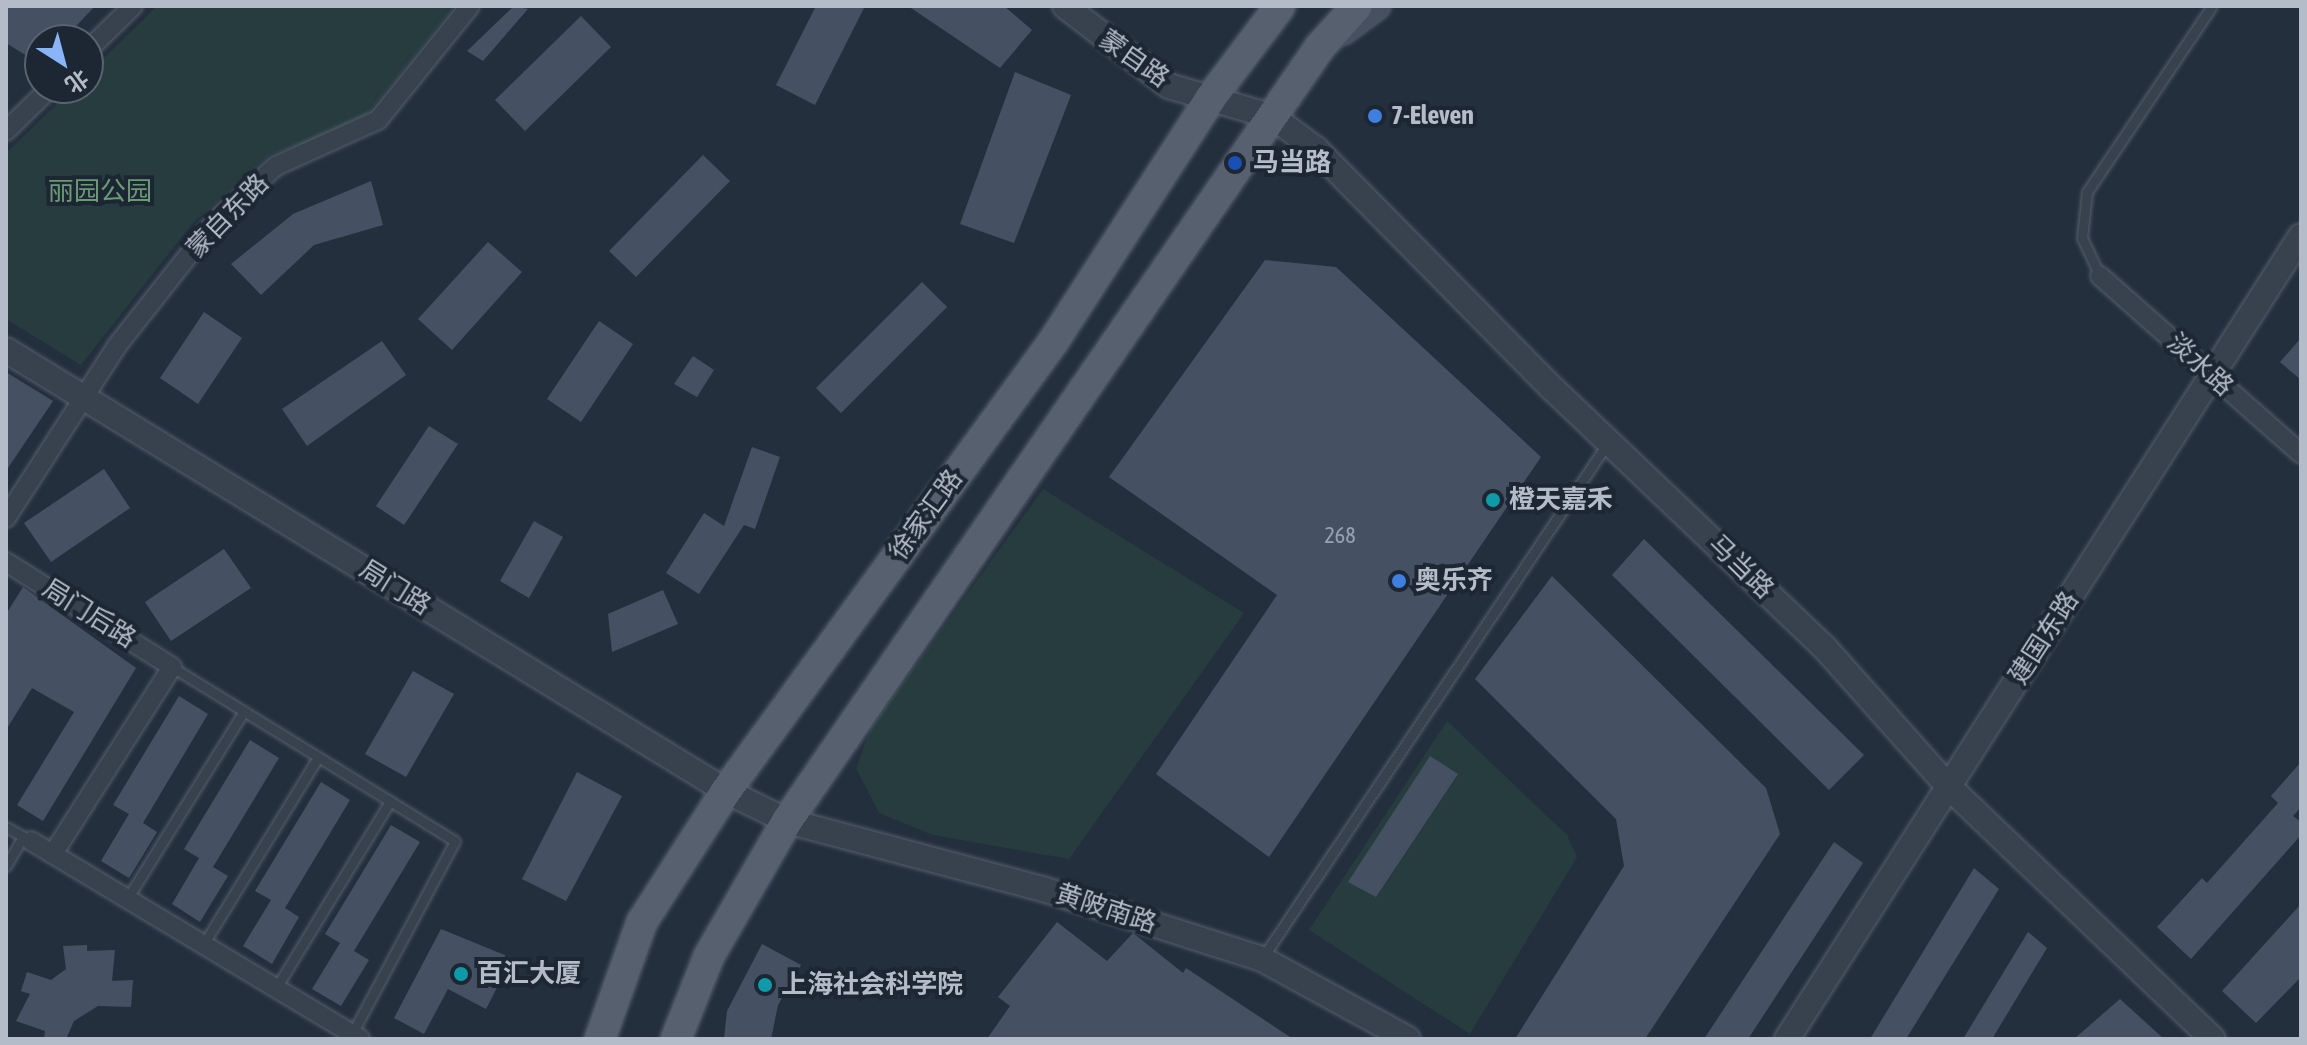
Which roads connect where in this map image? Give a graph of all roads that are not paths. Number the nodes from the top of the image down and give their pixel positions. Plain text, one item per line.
1 (133, 6) edge
2 (470, 6) edge
3 (1065, 6) edge
4 (1280, 6) edge
5 (1340, 6) edge
6 (1357, 6) edge
7 (1377, 6) edge
8 (2212, 6) edge
9 (104, 34) edge
10 (1320, 47) junction
11 (1210, 99) junction
12 (34, 104) edge
13 (1273, 117) junction
14 (6, 131) edge
15 (2301, 236) edge
16 (2100, 276) joint
17 (6, 350) edge
18 (2212, 375) junction
19 (83, 397) junction
20 (1608, 441) junction
21 (2301, 454) edge
22 (6, 518) edge
23 (6, 562) edge
24 (172, 667) junction
25 (244, 711) junction
26 (318, 757) junction
27 (1948, 786) junction
28 (726, 791) junction
29 (390, 801) junction
30 (787, 821) junction
31 (6, 827) edge
32 (27, 839) junction
33 (53, 854) junction
34 (6, 866) edge
35 (127, 899) junction
36 (203, 945) junction
37 (1262, 959) junction
38 (276, 988) junction
39 (356, 1037) edge
40 (600, 1039) edge
41 (676, 1039) edge
42 (1408, 1039) edge
43 (1787, 1039) edge
44 (2213, 1039) edge

1 - 9 street
2 - 19 street, 蒙自东路
3 - 11 street, 蒙自路
4 - 11 main road, 徐家汇路
5 - 10 main road
6 - 10 main road
7 - 10 main road
8 - 16 lane
10 - 13 main road
11 - 13 street, 马当路
11 - 28 main road, 徐家汇路
12 - 14 street
13 - 20 street, 马当路
13 - 30 main road
15 - 18 street, 建国东路
16 - 18 street, 淡水路
17 - 19 street, 局门路
18 - 21 street, 淡水路
18 - 27 street, 建国东路
19 - 22 street
19 - 28 street, 局门路
20 - 27 street, 马当路
20 - 37 lane
23 - 24 street, 局门后路
24 - 25 lane
24 - 33 street
25 - 26 lane
25 - 35 lane
26 - 29 lane
26 - 36 lane
27 - 43 street, 建国东路
27 - 44 street, 马当路
28 - 30 street, 局门路
28 - 40 main road, 徐家汇路
29 - 38 lane
29 - 39 lane
30 - 37 street, 黄陂南路
30 - 41 main road
31 - 32 lane
32 - 33 street
32 - 34 lane
33 - 35 street
35 - 36 street
36 - 38 street
37 - 42 street, 黄陂南路
38 - 39 street

